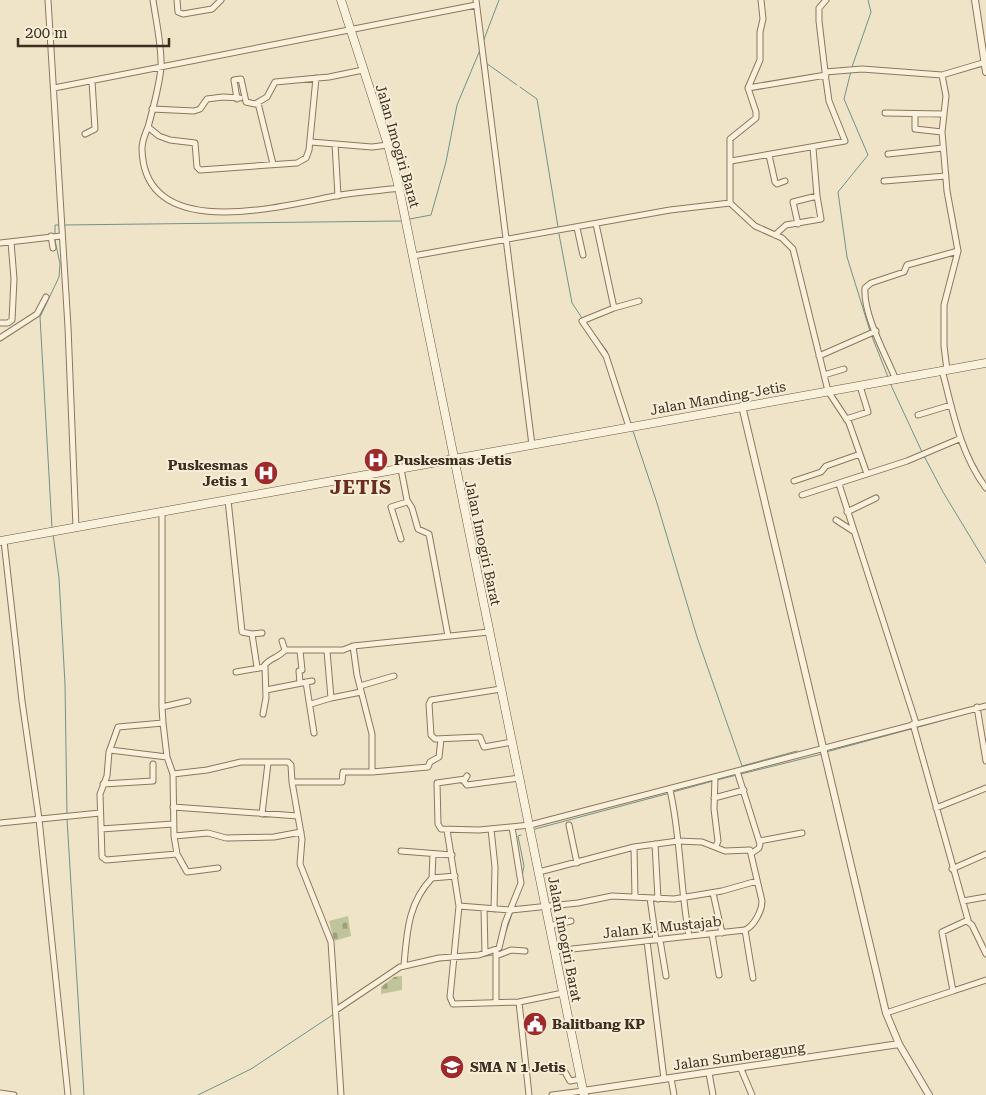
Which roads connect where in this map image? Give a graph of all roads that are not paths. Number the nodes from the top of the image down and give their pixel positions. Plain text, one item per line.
1 (48, 0) edge
2 (153, 0) edge
3 (177, 0) edge
4 (221, 0) edge
5 (341, 0) edge
6 (761, 0) edge
7 (826, 0) edge
8 (975, 0) edge
9 (476, 3) edge
10 (350, 29) junction
11 (985, 62) edge
12 (161, 67) junction
13 (363, 70) junction
14 (986, 72) edge
15 (825, 73) junction
16 (942, 75) junction
17 (316, 78) junction
18 (92, 80) junction
19 (54, 88) junction
20 (748, 88) junction
21 (244, 98) junction
22 (237, 99) junction
23 (258, 104) junction
24 (152, 109) junction
25 (885, 113) dead end
26 (915, 114) junction
27 (944, 114) junction
28 (148, 127) junction
29 (942, 132) junction
30 (85, 134) dead end
31 (311, 142) junction
32 (335, 144) junction
33 (388, 145) junction
34 (814, 148) junction
35 (943, 148) junction
36 (888, 154) dead end
37 (769, 155) junction
38 (731, 161) junction
39 (273, 164) junction
40 (946, 176) junction
41 (785, 181) dead end
42 (884, 181) dead end
43 (399, 188) junction
44 (338, 196) junction
45 (817, 196) junction
46 (730, 203) junction
47 (596, 224) junction
48 (798, 224) junction
49 (577, 228) junction
50 (777, 233) junction
51 (55, 236) junction
52 (507, 239) junction
53 (11, 242) junction
54 (0, 243) edge
55 (53, 248) dead end
56 (958, 251) junction
57 (413, 256) junction
58 (583, 256) dead end
59 (46, 297) dead end
60 (639, 301) dead end
61 (614, 308) junction
62 (0, 323) edge
63 (875, 331) junction
64 (0, 338) edge
65 (819, 356) junction
66 (986, 363) edge
67 (844, 369) dead end
68 (944, 370) junction
69 (824, 375) junction
70 (895, 380) junction
71 (860, 386) junction
72 (828, 391) junction
73 (951, 404) junction
74 (742, 406) junction
75 (918, 415) dead end
76 (846, 419) junction
77 (631, 427) junction
78 (959, 439) junction
79 (532, 444) junction
80 (860, 454) junction
81 (454, 460) junction
82 (402, 469) junction
83 (866, 474) junction
84 (794, 481) dead end
85 (839, 484) junction
86 (986, 488) edge
87 (802, 495) dead end
88 (876, 498) dead end
89 (228, 500) junction
90 (407, 502) junction
91 (162, 512) junction
92 (847, 512) junction
93 (836, 520) dead end
94 (76, 528) junction
95 (854, 531) junction
96 (401, 539) dead end
97 (2, 541) edge
98 (489, 632) junction
99 (262, 633) dead end
100 (252, 634) junction
101 (448, 636) junction
102 (282, 641) dead end
103 (353, 646) junction
104 (285, 650) junction
105 (300, 651) junction
106 (327, 651) junction
107 (264, 666) junction
108 (257, 667) junction
109 (236, 672) dead end
110 (394, 676) dead end
111 (312, 681) dead end
112 (303, 683) junction
113 (360, 686) junction
114 (501, 689) junction
115 (266, 690) junction
116 (361, 692) junction
117 (331, 698) junction
118 (188, 701) dead end
119 (311, 704) junction
120 (986, 706) edge
121 (162, 707) junction
122 (977, 710) junction
123 (263, 714) dead end
124 (163, 723) junction
125 (914, 726) junction
126 (314, 733) dead end
127 (441, 739) junction
128 (512, 742) junction
129 (110, 750) junction
130 (824, 753) junction
131 (167, 757) junction
132 (986, 761) edge
133 (268, 763) junction
134 (153, 764) dead end
135 (372, 772) junction
136 (173, 774) junction
137 (738, 775) junction
138 (520, 778) junction
139 (715, 780) junction
140 (292, 782) junction
141 (103, 784) junction
142 (986, 788) edge
143 (744, 790) junction
144 (671, 793) junction
145 (714, 798) junction
146 (173, 807) junction
147 (936, 808) junction
148 (100, 813) junction
149 (262, 814) junction
150 (298, 816) junction
151 (39, 819) junction
152 (0, 823) edge
153 (173, 824) junction
154 (530, 825) junction
155 (569, 825) dead end
156 (101, 828) junction
157 (512, 828) junction
158 (491, 829) junction
159 (448, 830) junction
160 (301, 832) junction
161 (802, 833) dead end
162 (174, 836) junction
163 (678, 841) junction
164 (759, 841) junction
165 (655, 844) junction
166 (716, 846) junction
167 (634, 847) junction
168 (401, 850) dead end
169 (752, 853) junction
170 (177, 854) junction
171 (434, 854) junction
172 (986, 854) edge
173 (452, 855) junction
174 (577, 863) junction
175 (218, 868) dead end
176 (952, 869) junction
177 (539, 872) junction
178 (455, 876) junction
179 (432, 878) junction
180 (757, 881) junction
181 (713, 893) junction
182 (635, 897) junction
183 (986, 897) edge
184 (650, 898) junction
185 (682, 898) junction
186 (658, 899) junction
187 (963, 901) junction
188 (458, 906) junction
189 (546, 907) junction
190 (484, 908) junction
191 (494, 909) junction
192 (514, 909) junction
193 (571, 921) dead end
194 (967, 921) junction
195 (549, 926) junction
196 (745, 930) junction
197 (722, 932) junction
198 (712, 934) junction
199 (689, 936) junction
200 (658, 940) junction
201 (647, 941) junction
202 (554, 950) junction
203 (525, 951) dead end
204 (485, 953) junction
205 (496, 953) junction
206 (986, 954) edge
207 (454, 957) junction
208 (404, 965) junction
209 (719, 975) dead end
210 (666, 976) dead end
211 (753, 978) dead end
212 (986, 980) edge
213 (953, 991) junction
214 (563, 993) junction
215 (496, 1002) junction
216 (519, 1002) junction
217 (336, 1012) junction
218 (886, 1014) junction
219 (899, 1044) junction
220 (741, 1069) junction
221 (538, 1070) dead end
222 (709, 1073) junction
223 (581, 1079) junction
224 (668, 1079) junction
225 (0, 1093) edge
226 (583, 1093) edge
227 (14, 1095) edge
228 (68, 1095) edge
229 (341, 1095) edge
230 (529, 1095) edge
231 (552, 1095) edge
232 (674, 1095) edge
233 (713, 1095) edge
234 (752, 1095) edge
235 (928, 1095) edge

1 - 19 street
2 - 12 street
3 - 4 street
5 - 10 main road, Jalan Imogiri Barat
6 - 20 street
7 - 15 street
8 - 11 street
9 - 10 street
9 - 52 street
10 - 12 street
10 - 13 main road, Jalan Imogiri Barat
11 - 14 street
11 - 16 street
12 - 18 street
12 - 24 street
13 - 17 street
13 - 33 main road, Jalan Imogiri Barat
15 - 16 street
15 - 20 street
15 - 34 street
16 - 27 street
17 - 23 street
17 - 31 street
18 - 19 street
18 - 30 street
19 - 51 street
20 - 38 street
21 - 22 street
21 - 22 street
21 - 23 street
22 - 24 street
23 - 39 street
24 - 28 street
25 - 26 street
26 - 27 street
26 - 29 street
27 - 29 street
28 - 39 street
28 - 44 street
29 - 35 street
31 - 32 street
31 - 39 street
32 - 33 street
32 - 44 street
33 - 43 main road, Jalan Imogiri Barat
34 - 37 street
34 - 45 street
35 - 36 street
35 - 40 street
37 - 38 street
37 - 41 street
38 - 46 street
40 - 42 street
40 - 56 street
43 - 44 street
43 - 57 main road, Jalan Imogiri Barat
45 - 48 street
45 - 48 street
46 - 47 street
46 - 50 street
47 - 49 street
47 - 61 street
48 - 50 street
49 - 52 street
49 - 58 street
50 - 65 street
51 - 53 street
51 - 55 street
51 - 94 street
52 - 57 street
52 - 79 street
53 - 54 street
53 - 62 street
56 - 63 street
56 - 68 street
57 - 81 main road, Jalan Imogiri Barat
59 - 64 street
60 - 61 street
61 - 77 street
63 - 65 street
63 - 70 street
65 - 69 street
66 - 68 main road, Jalan Manding-Jetis
67 - 69 street
68 - 70 main road, Jalan Manding-Jetis
68 - 73 street
69 - 72 street
70 - 71 main road, Jalan Manding-Jetis
71 - 72 main road, Jalan Manding-Jetis
71 - 76 street
72 - 74 main road, Jalan Manding-Jetis
72 - 76 street
73 - 75 street
73 - 78 street
74 - 77 main road, Jalan Manding-Jetis
74 - 130 street
76 - 80 street
77 - 79 main road, Jalan Manding-Jetis
78 - 83 street
78 - 86 street
79 - 81 main road, Jalan Manding-Jetis
80 - 83 street
80 - 84 street
81 - 82 main road, Jalan Manding-Jetis
81 - 98 main road, Jalan Imogiri Barat
82 - 89 main road, Jalan Manding-Jetis
82 - 90 street
83 - 85 street
85 - 87 street
85 - 92 street
88 - 92 street
89 - 91 main road, Jalan Manding-Jetis
89 - 100 street
90 - 96 street
90 - 101 street
91 - 94 main road, Jalan Manding-Jetis
91 - 121 street
92 - 95 street
93 - 95 street
94 - 97 main road, Jalan Manding-Jetis
95 - 125 street
97 - 151 street
98 - 101 street
98 - 114 main road, Jalan Imogiri Barat
99 - 100 street
100 - 108 street
101 - 103 street
102 - 104 street
103 - 106 street
103 - 113 street
104 - 105 street
104 - 107 street
105 - 106 street
105 - 112 street
106 - 117 street
107 - 108 street
107 - 115 street
108 - 109 street
110 - 113 street
111 - 112 street
112 - 115 street
112 - 119 street
113 - 116 street
114 - 127 street
114 - 128 main road, Jalan Imogiri Barat
115 - 123 street
116 - 117 street
116 - 135 street
117 - 119 street
118 - 121 street
119 - 126 street
120 - 122 street
121 - 124 street
122 - 125 street
122 - 132 street
124 - 129 street
124 - 131 street
125 - 130 street
125 - 147 street
127 - 128 street
127 - 135 street
128 - 138 main road, Jalan Imogiri Barat
129 - 131 street
129 - 141 street
130 - 137 street
130 - 218 street
131 - 136 street
133 - 136 street
133 - 140 street
133 - 149 street
134 - 141 street
135 - 140 street
136 - 146 street
137 - 139 street
137 - 143 street
138 - 154 main road, Jalan Imogiri Barat
138 - 159 street
139 - 144 street
139 - 145 street
140 - 150 street
141 - 148 street
142 - 147 street
143 - 145 street
143 - 164 street
144 - 154 street
144 - 163 street
145 - 166 street
146 - 149 street
146 - 153 street
147 - 176 street
148 - 151 street
148 - 156 street
149 - 150 street
150 - 160 street
151 - 152 street
151 - 228 street
153 - 156 street
153 - 162 street
154 - 157 street
154 - 177 main road, Jalan Imogiri Barat
155 - 174 street
156 - 170 street
157 - 158 street
157 - 192 street
158 - 159 street
158 - 191 street
159 - 173 street
160 - 162 street
160 - 217 street
161 - 164 street
162 - 170 street
163 - 165 street
163 - 166 street
163 - 185 street
164 - 169 street
165 - 167 street
165 - 186 street
166 - 169 street
167 - 174 street
167 - 182 street
168 - 171 street
169 - 180 street
170 - 175 street
171 - 173 street
171 - 179 street
172 - 176 street
173 - 178 street
174 - 177 street
176 - 187 street
177 - 189 main road, Jalan Imogiri Barat
178 - 179 street
178 - 188 street
179 - 208 street
180 - 181 street
180 - 196 street
181 - 185 street
181 - 197 street
182 - 184 street
182 - 189 street
183 - 187 street
184 - 186 street
184 - 200 street
185 - 186 street
185 - 199 street
187 - 194 street
188 - 190 street
188 - 207 street
189 - 192 street
189 - 195 main road, Jalan Imogiri Barat
190 - 191 street
190 - 204 street
191 - 192 street
192 - 205 street
193 - 195 street
194 - 206 street
194 - 213 street
195 - 202 main road, Jalan Imogiri Barat
196 - 197 street, Jalan K. Mustajab
196 - 211 street
197 - 198 street, Jalan K. Mustajab
198 - 199 street, Jalan K. Mustajab
198 - 209 street
199 - 200 street, Jalan K. Mustajab
200 - 201 street, Jalan K. Mustajab
200 - 210 street
201 - 202 street, Jalan K. Mustajab
201 - 224 street
202 - 214 main road, Jalan Imogiri Barat
203 - 205 street
204 - 205 street
204 - 207 street
205 - 215 street
207 - 208 street
207 - 215 street
208 - 217 street
212 - 213 street
213 - 218 street
214 - 216 street
214 - 223 main road, Jalan Imogiri Barat
215 - 216 street
216 - 230 street
217 - 229 street
218 - 219 street
219 - 220 street, Jalan Sumberagung
219 - 235 street
220 - 222 street, Jalan Sumberagung
220 - 234 street
221 - 223 street
222 - 224 street, Jalan Sumberagung
222 - 233 street
223 - 226 main road, Jalan Imogiri Barat
224 - 226 street, Jalan Sumberagung
224 - 232 street
225 - 227 street
226 - 231 street

